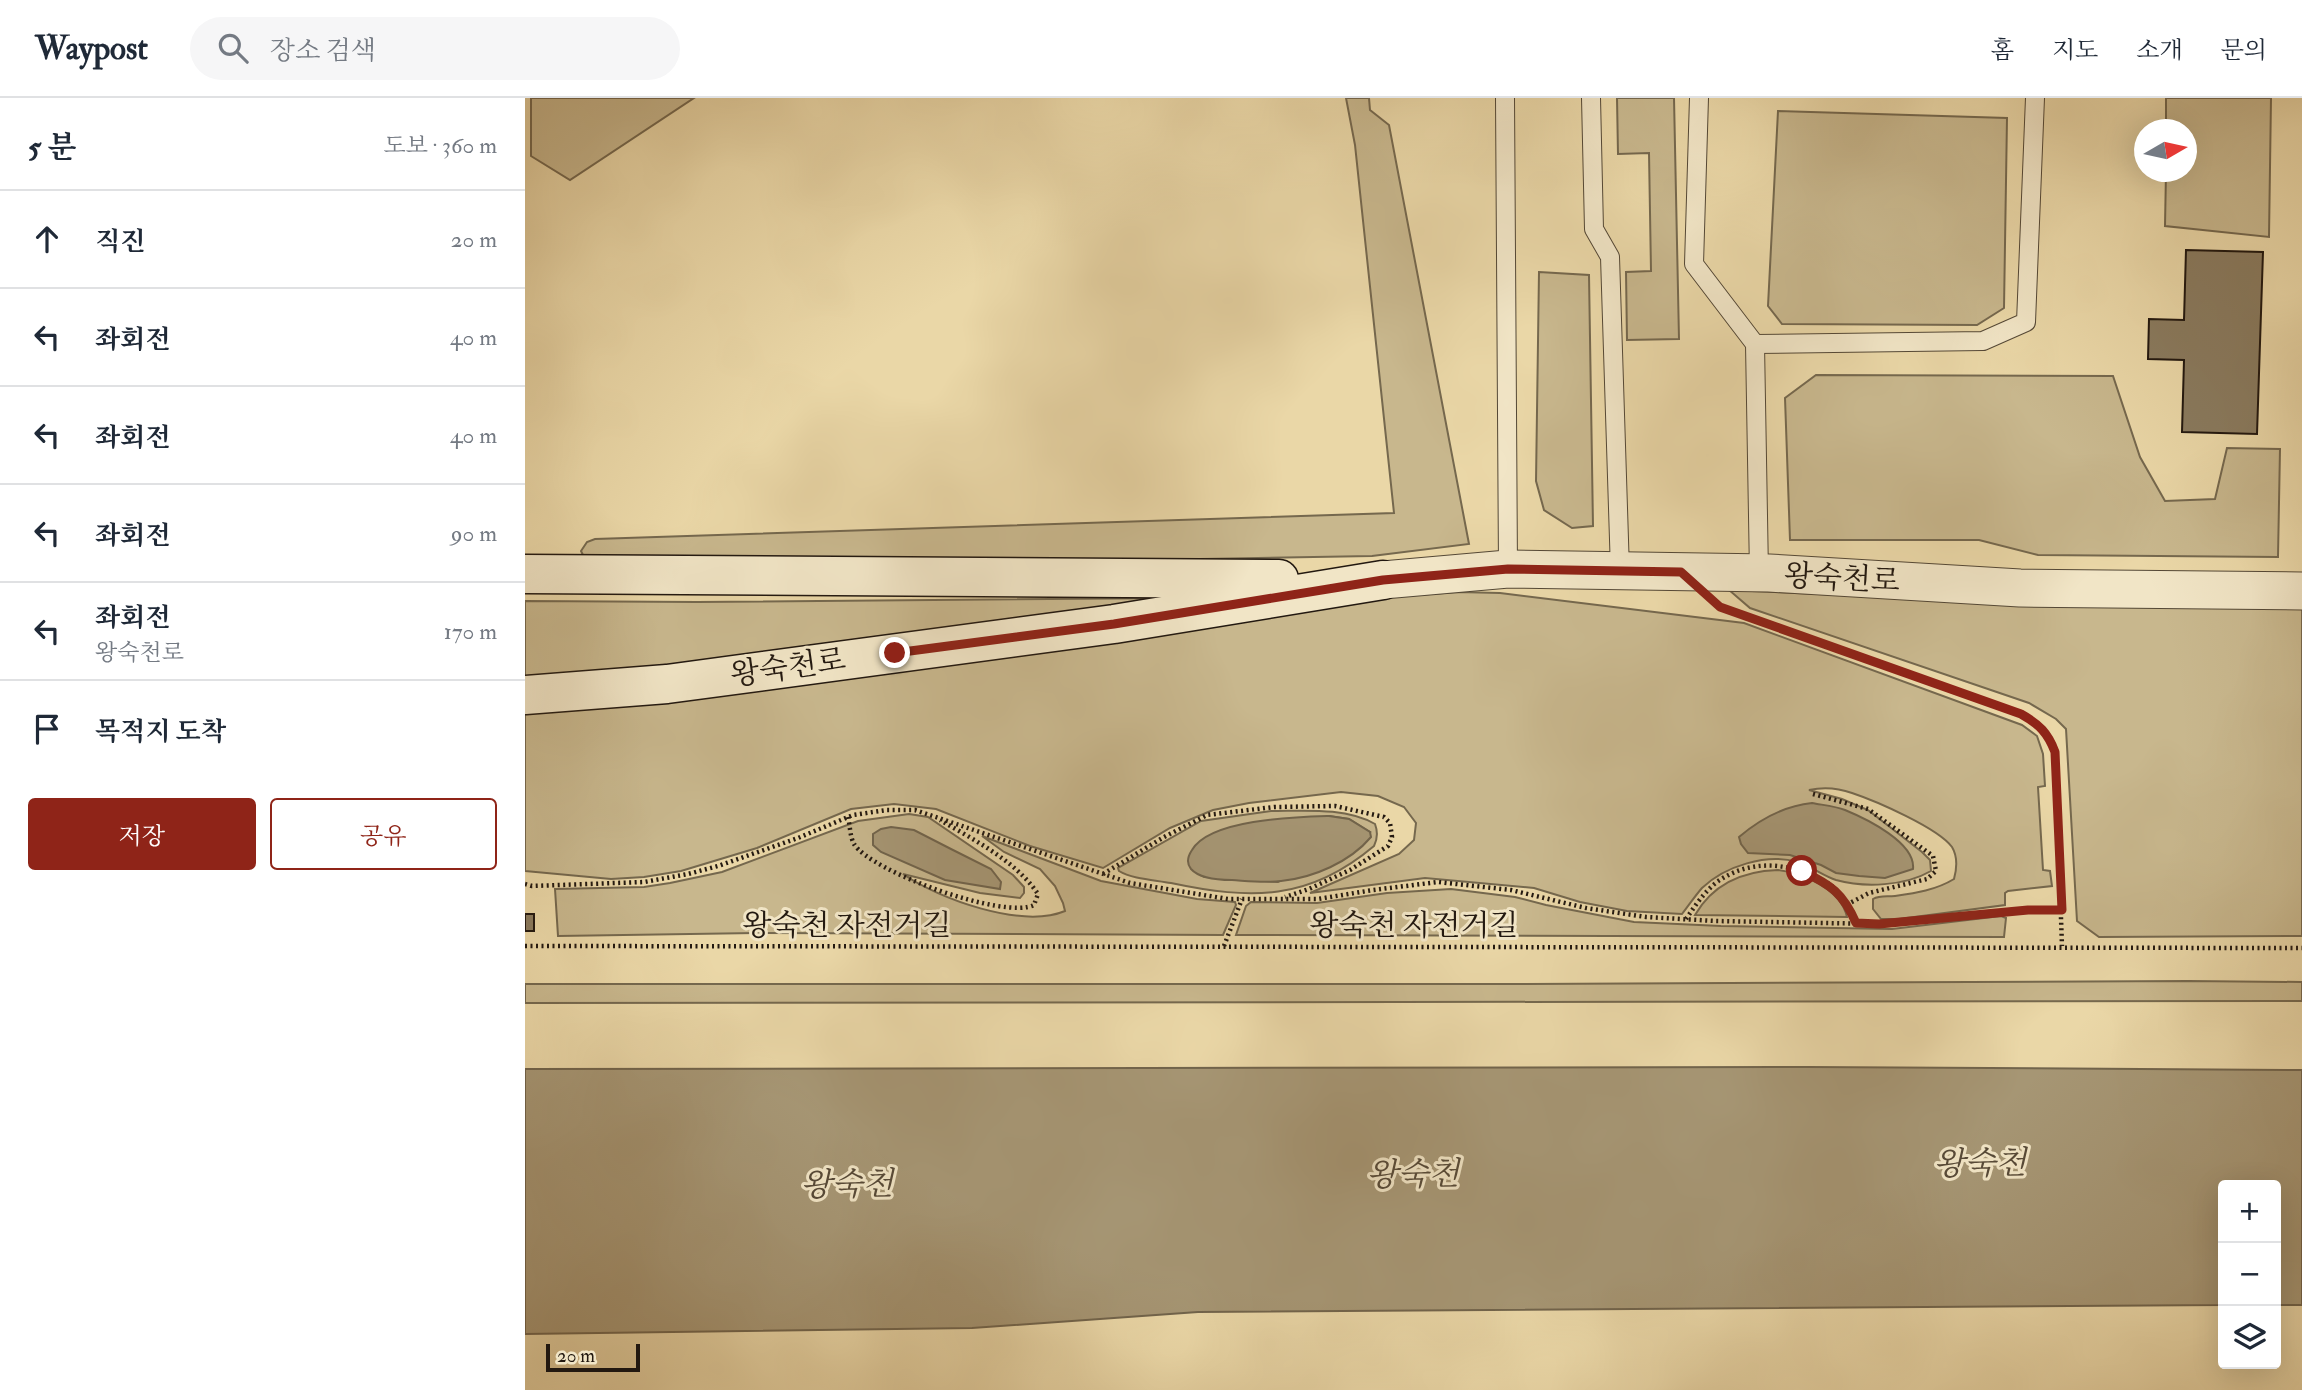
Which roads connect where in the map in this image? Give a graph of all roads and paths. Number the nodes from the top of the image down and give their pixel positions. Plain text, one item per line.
1 (1505, 98) edge
2 (1591, 98) edge
3 (1699, 98) edge
4 (2035, 98) edge
5 (1755, 344) junction
6 (1508, 569) junction
7 (1620, 571) junction
8 (1759, 573) junction
9 (525, 574) edge
10 (1383, 580) junction
11 (2302, 591) edge
12 (1720, 607) dead end
13 (525, 695) edge
14 (1813, 794) dead end
15 (934, 816) junction
16 (848, 817) junction
17 (1102, 874) junction
18 (525, 884) edge
19 (1242, 899) junction
20 (1279, 900) junction
21 (1848, 904) junction
22 (2062, 910) junction
23 (1686, 919) junction
24 (1856, 923) junction
25 (525, 946) edge
26 (1224, 946) junction
27 (2062, 946) junction
28 (2302, 948) edge

1 - 6 lane
2 - 7 lane
3 - 5 lane
4 - 5 lane
5 - 8 lane
6 - 7 street, 왕숙천로
6 - 10 street, 왕숙천로
7 - 8 street, 왕숙천로
8 - 11 street, 왕숙천로
9 - 10 street, 왕숙천로
10 - 13 street, 왕숙천로
12 - 22 path
14 - 21 path
15 - 16 path
15 - 16 path
15 - 17 path
16 - 18 path
17 - 19 path
17 - 20 path
19 - 20 path
19 - 26 path
20 - 23 path
21 - 23 path
21 - 24 path
22 - 24 path
22 - 27 path
23 - 24 path
25 - 26 path, 왕숙천 자전거길
26 - 27 path, 왕숙천 자전거길
27 - 28 path, 왕숙천 자전거길

